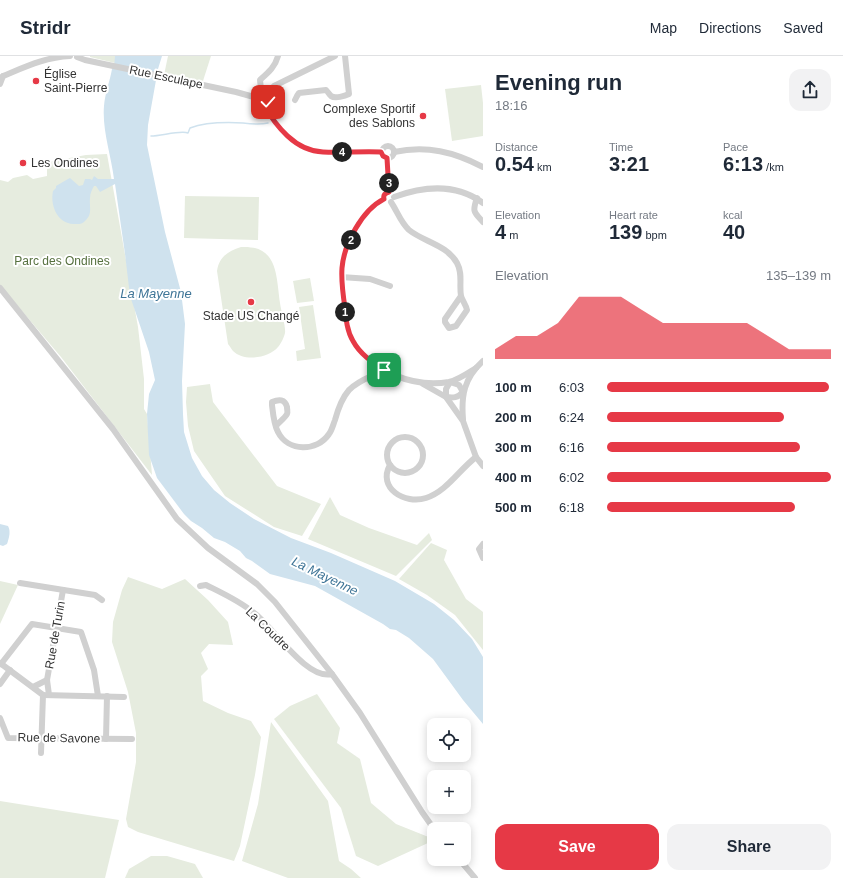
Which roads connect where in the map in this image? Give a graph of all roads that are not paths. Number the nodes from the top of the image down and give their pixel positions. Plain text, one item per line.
1 (56, 56) edge
2 (70, 56) edge
3 (278, 56) edge
4 (336, 56) edge
5 (345, 56) edge
6 (78, 57) edge
7 (1, 74) edge
8 (0, 84) edge
9 (261, 89) junction
10 (268, 92) junction
11 (254, 97) junction
12 (296, 100) dead end
13 (263, 104) junction
14 (381, 152) junction
15 (394, 152) junction
16 (387, 158) junction
17 (483, 167) edge
18 (389, 192) junction
19 (477, 198) junction
20 (384, 199) junction
21 (393, 199) junction
22 (483, 203) edge
23 (483, 222) edge
24 (341, 277) junction
25 (390, 286) dead end
26 (0, 288) edge
27 (461, 296) junction
28 (483, 362) edge
29 (476, 368) junction
30 (384, 370) junction
31 (450, 382) junction
32 (421, 383) junction
33 (463, 392) junction
34 (446, 397) junction
35 (463, 421) junction
36 (276, 426) dead end
37 (476, 457) junction
38 (390, 465) junction
39 (483, 466) edge
40 (483, 544) edge
41 (483, 558) edge
42 (20, 583) dead end
43 (200, 586) dead end
44 (62, 590) junction
45 (102, 600) dead end
46 (56, 628) junction
47 (1, 663) edge
48 (10, 670) junction
49 (332, 674) junction
50 (47, 680) junction
51 (0, 684) edge
52 (33, 687) junction
53 (46, 695) junction
54 (98, 696) junction
55 (107, 696) junction
56 (124, 697) dead end
57 (0, 718) edge
58 (42, 738) junction
59 (106, 739) junction
60 (132, 739) dead end
61 (41, 753) dead end
62 (429, 822) edge
63 (465, 866) edge
64 (475, 878) edge

1 - 2 street, Rue Esculape
1 - 7 street, Rue Esculape
2 - 6 street, Rue Esculape
3 - 9 street
4 - 10 street
5 - 12 street
6 - 11 street, Rue Esculape
7 - 8 street
9 - 10 street
9 - 11 street
10 - 13 street
11 - 13 street
13 - 14 street
14 - 15 street
14 - 16 street
15 - 16 street
15 - 17 street
16 - 18 street
18 - 20 street
18 - 21 street
19 - 21 street
19 - 22 street
19 - 23 street
20 - 21 street
20 - 24 street
21 - 27 street
24 - 25 street
24 - 30 street
26 - 49 street
27 - 27 street
28 - 29 street
29 - 31 street
29 - 33 street
30 - 32 street
30 - 36 street
31 - 32 street
31 - 33 street
31 - 34 street
32 - 34 street
33 - 34 street
33 - 35 street
34 - 35 street
35 - 37 street
37 - 38 street
37 - 39 street
38 - 38 street
40 - 41 street
42 - 44 street
43 - 49 street, La Coudre
44 - 45 street
44 - 46 street, Rue de Turin
46 - 47 street
46 - 50 street, Rue de Turin
46 - 54 street
47 - 48 street
48 - 51 street
48 - 52 street
49 - 62 street
50 - 52 street, Rue de Turin
50 - 53 street, Rue de Turin
52 - 53 street
53 - 54 street
53 - 58 street, Rue de Turin
54 - 55 street
55 - 56 street
55 - 59 street
57 - 58 street, Rue de Savone
58 - 59 street, Rue de Savone
58 - 61 street, Rue de Turin
59 - 60 street, Rue de Savone
63 - 64 street

